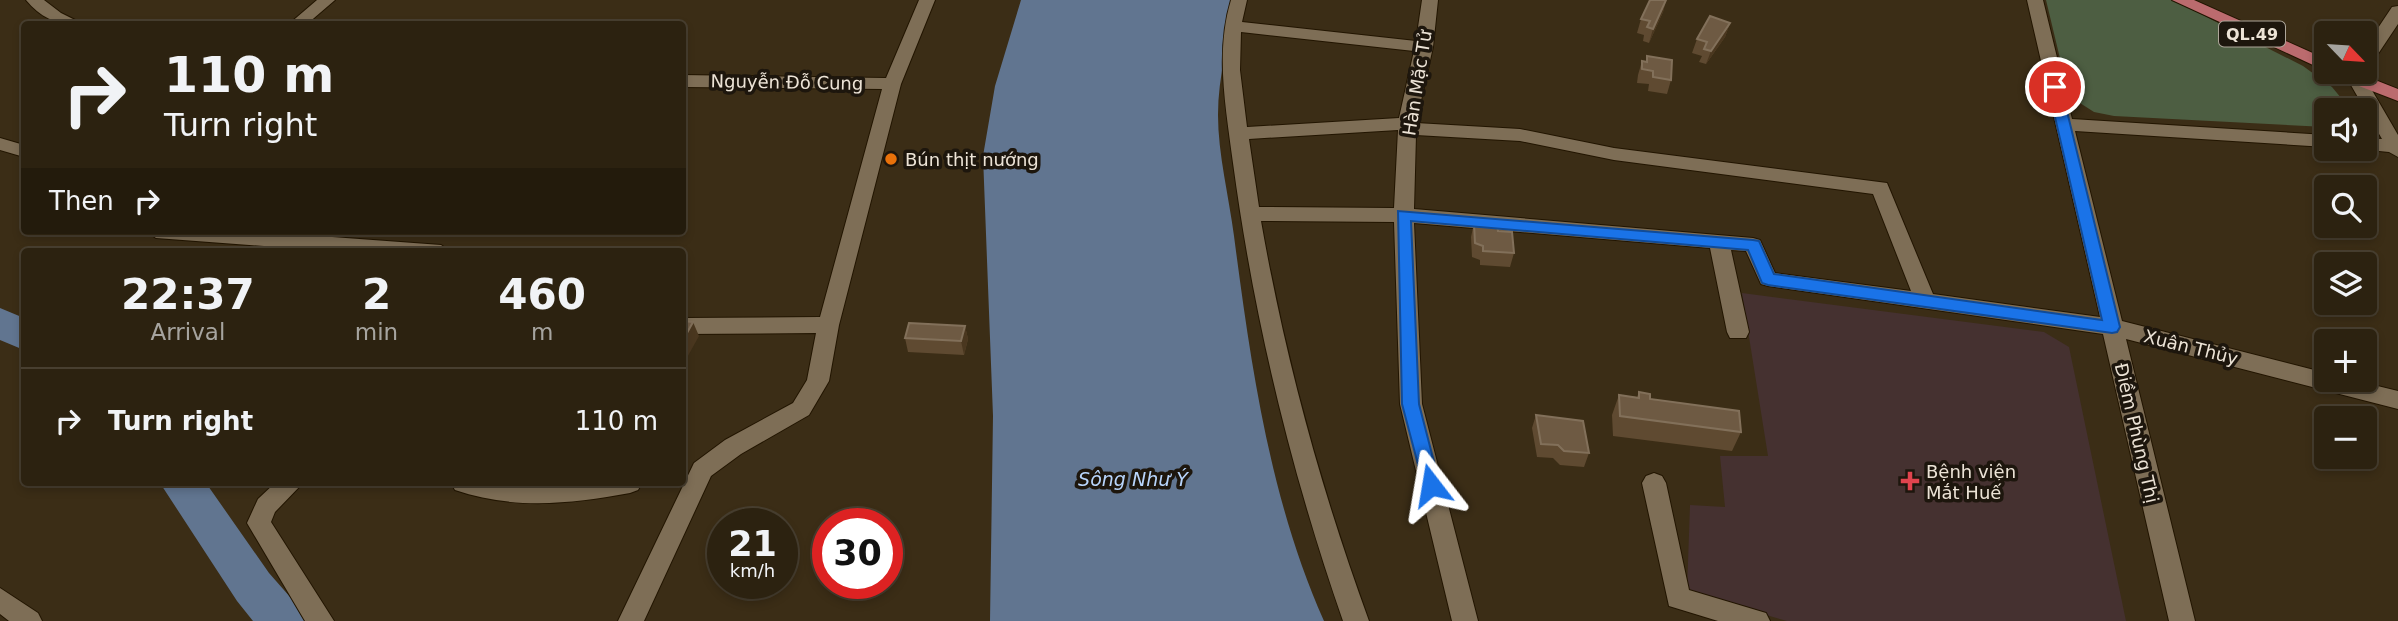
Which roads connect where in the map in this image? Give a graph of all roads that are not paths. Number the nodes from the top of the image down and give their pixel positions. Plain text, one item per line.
1 (34, 0) edge
2 (327, 0) edge
3 (927, 0) edge
4 (1239, 0) edge
5 (1430, 0) edge
6 (2035, 0) edge
7 (2180, 0) edge
8 (2205, 0) edge
9 (2398, 11) edge
10 (66, 21) edge
11 (301, 21) edge
12 (1233, 26) junction
13 (2377, 44) edge
14 (2314, 46) edge
15 (1424, 47) junction
16 (2314, 61) edge
17 (2377, 74) edge
18 (2398, 79) edge
19 (686, 81) edge
20 (2377, 81) edge
21 (892, 83) junction
22 (2367, 84) edge
23 (2398, 95) edge
24 (2063, 124) junction
25 (1407, 126) junction
26 (1239, 133) junction
27 (2314, 140) edge
28 (0, 144) edge
29 (2377, 146) edge
30 (2397, 148) edge
31 (21, 150) edge
32 (1249, 214) junction
33 (1404, 215) junction
34 (210, 235) edge
35 (1719, 243) junction
36 (387, 248) edge
37 (1925, 300) junction
38 (828, 325) junction
39 (686, 326) edge
40 (2112, 327) junction
41 (1738, 332) dead end
42 (2398, 400) edge
43 (692, 472) edge
44 (1654, 483) dead end
45 (288, 486) edge
46 (473, 486) edge
47 (615, 486) edge
48 (0, 599) edge
49 (29, 621) edge
50 (321, 621) edge
51 (631, 621) edge
52 (1356, 621) edge
53 (1465, 621) edge
54 (1757, 621) edge
55 (2182, 621) edge

1 - 10 street
2 - 11 street
3 - 21 street
4 - 12 street
5 - 15 street, Hàn Mặc Tử
6 - 24 street, Điềm Phùng Thị
7 - 16 main road, QL.49
8 - 14 main road, QL.49
9 - 13 street
12 - 15 street
12 - 26 street
15 - 25 street, Hàn Mặc Tử
17 - 18 main road
19 - 21 street, Nguyễn Đỗ Cung
20 - 23 main road
21 - 38 street
22 - 30 street
24 - 27 street
24 - 40 street, Điềm Phùng Thị
25 - 26 street
25 - 33 street, Hàn Mặc Tử
25 - 37 street
26 - 32 street
28 - 31 street
29 - 30 street
32 - 33 street
32 - 52 street
33 - 35 street
33 - 53 street, Hàn Mặc Tử
34 - 36 street
35 - 37 street, Xuân Thủy
35 - 41 street
37 - 40 street, Xuân Thủy
38 - 39 street
38 - 43 street
40 - 42 street, Xuân Thủy
40 - 55 street, Điềm Phùng Thị
43 - 51 street
44 - 54 street
45 - 50 street
46 - 47 street
48 - 49 street

